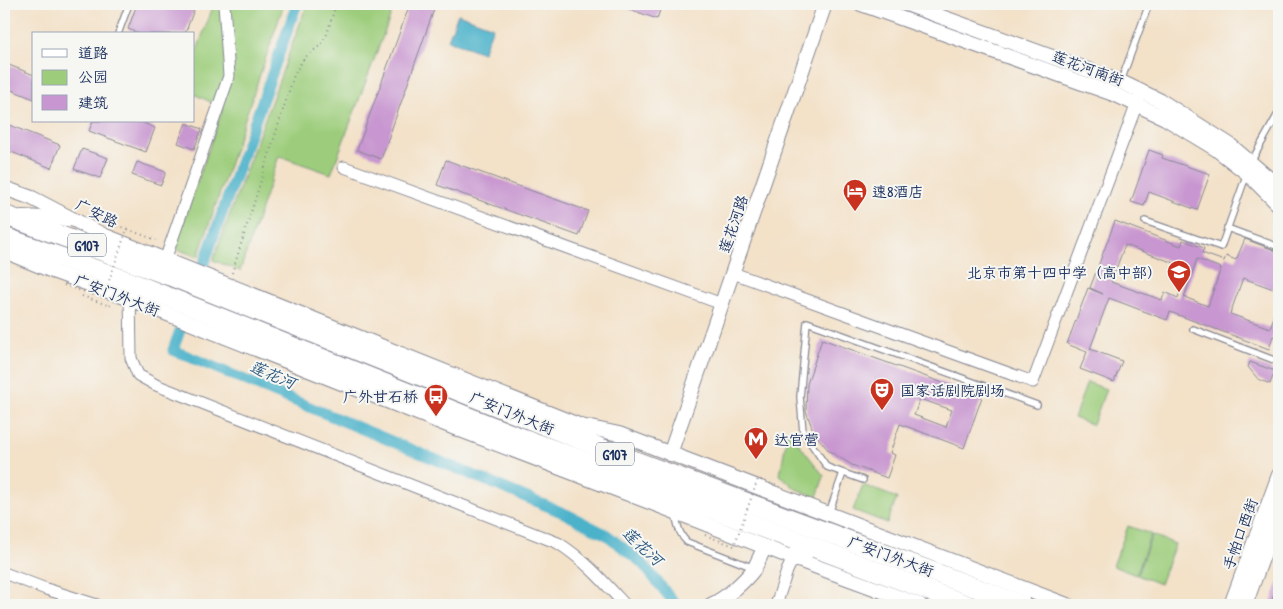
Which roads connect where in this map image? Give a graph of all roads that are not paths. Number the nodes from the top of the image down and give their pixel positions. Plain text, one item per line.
1 (129, 4) edge
2 (224, 4) edge
3 (825, 4) edge
4 (861, 4) edge
5 (906, 4) edge
6 (1149, 4) edge
7 (119, 32) edge
8 (1118, 88) junction
9 (1139, 98) junction
10 (1279, 112) edge
11 (344, 167) dead end
12 (1249, 168) junction
13 (1279, 187) edge
14 (4, 188) edge
15 (1279, 206) edge
16 (5, 216) edge
17 (74, 220) junction
18 (1145, 221) dead end
19 (1227, 228) junction
20 (4, 237) edge
21 (4, 243) edge
22 (106, 244) junction
23 (1279, 247) edge
24 (171, 267) junction
25 (733, 273) junction
26 (219, 286) junction
27 (130, 290) junction
28 (722, 304) junction
29 (1194, 329) dead end
30 (1279, 362) edge
31 (1037, 405) dead end
32 (670, 454) junction
33 (843, 473) junction
34 (1279, 475) edge
35 (863, 480) dead end
36 (677, 504) junction
37 (1279, 512) edge
38 (829, 514) junction
39 (762, 528) junction
40 (765, 547) junction
41 (810, 547) junction
42 (793, 558) junction
43 (754, 568) junction
44 (4, 573) edge
45 (920, 599) edge
46 (98, 605) edge
47 (625, 605) edge
48 (714, 605) edge
49 (776, 605) edge
50 (967, 605) edge
51 (1022, 605) edge
52 (1067, 605) edge
53 (1231, 605) edge
54 (1245, 605) edge

1 - 7 lane
2 - 24 street
3 - 25 street, 莲花河路
4 - 8 street, 莲花河南街
5 - 8 street, 莲花河南街
6 - 8 lane
8 - 9 street, 莲花河南街
9 - 12 street, 莲花河南街
9 - 25 street
10 - 12 lane
11 - 28 street
12 - 13 street, 莲花河南街
12 - 15 street, 莲花河南街
12 - 19 lane
14 - 17 street, 广安路
16 - 17 street
16 - 22 highway, 广安门外大街 / G107
17 - 22 street, 广安路
18 - 19 lane
19 - 23 lane
20 - 27 highway, 广安门外大街 / G107
21 - 27 street, 广安门外大街
22 - 24 highway, 广安门外大街 / G107
24 - 26 highway, 广安门外大街 / G107
25 - 28 street, 莲花河路
26 - 32 street, 广安门外大街
26 - 51 highway, 广安门外大街 / G107
27 - 36 highway, 广安门外大街 / G107
27 - 47 street
28 - 32 street, 莲花河路
29 - 30 lane
31 - 33 lane
32 - 38 street, 广安门外大街
33 - 35 lane
33 - 38 lane
34 - 53 street, 手帕口西街
36 - 39 highway, 广安门外大街 / G107
36 - 40 street, 广安门外大街
36 - 43 lane
37 - 54 street, 手帕口西街
38 - 52 street, 广安门外大街
39 - 40 highway
39 - 41 highway, 广安门外大街 / G107
40 - 42 street, 广安门外大街
40 - 43 street
41 - 42 highway
41 - 45 highway, 广安门外大街 / G107
42 - 45 street, 广安门外大街
42 - 49 street
43 - 48 street
44 - 46 street
45 - 50 highway, 广安门外大街 / G107

